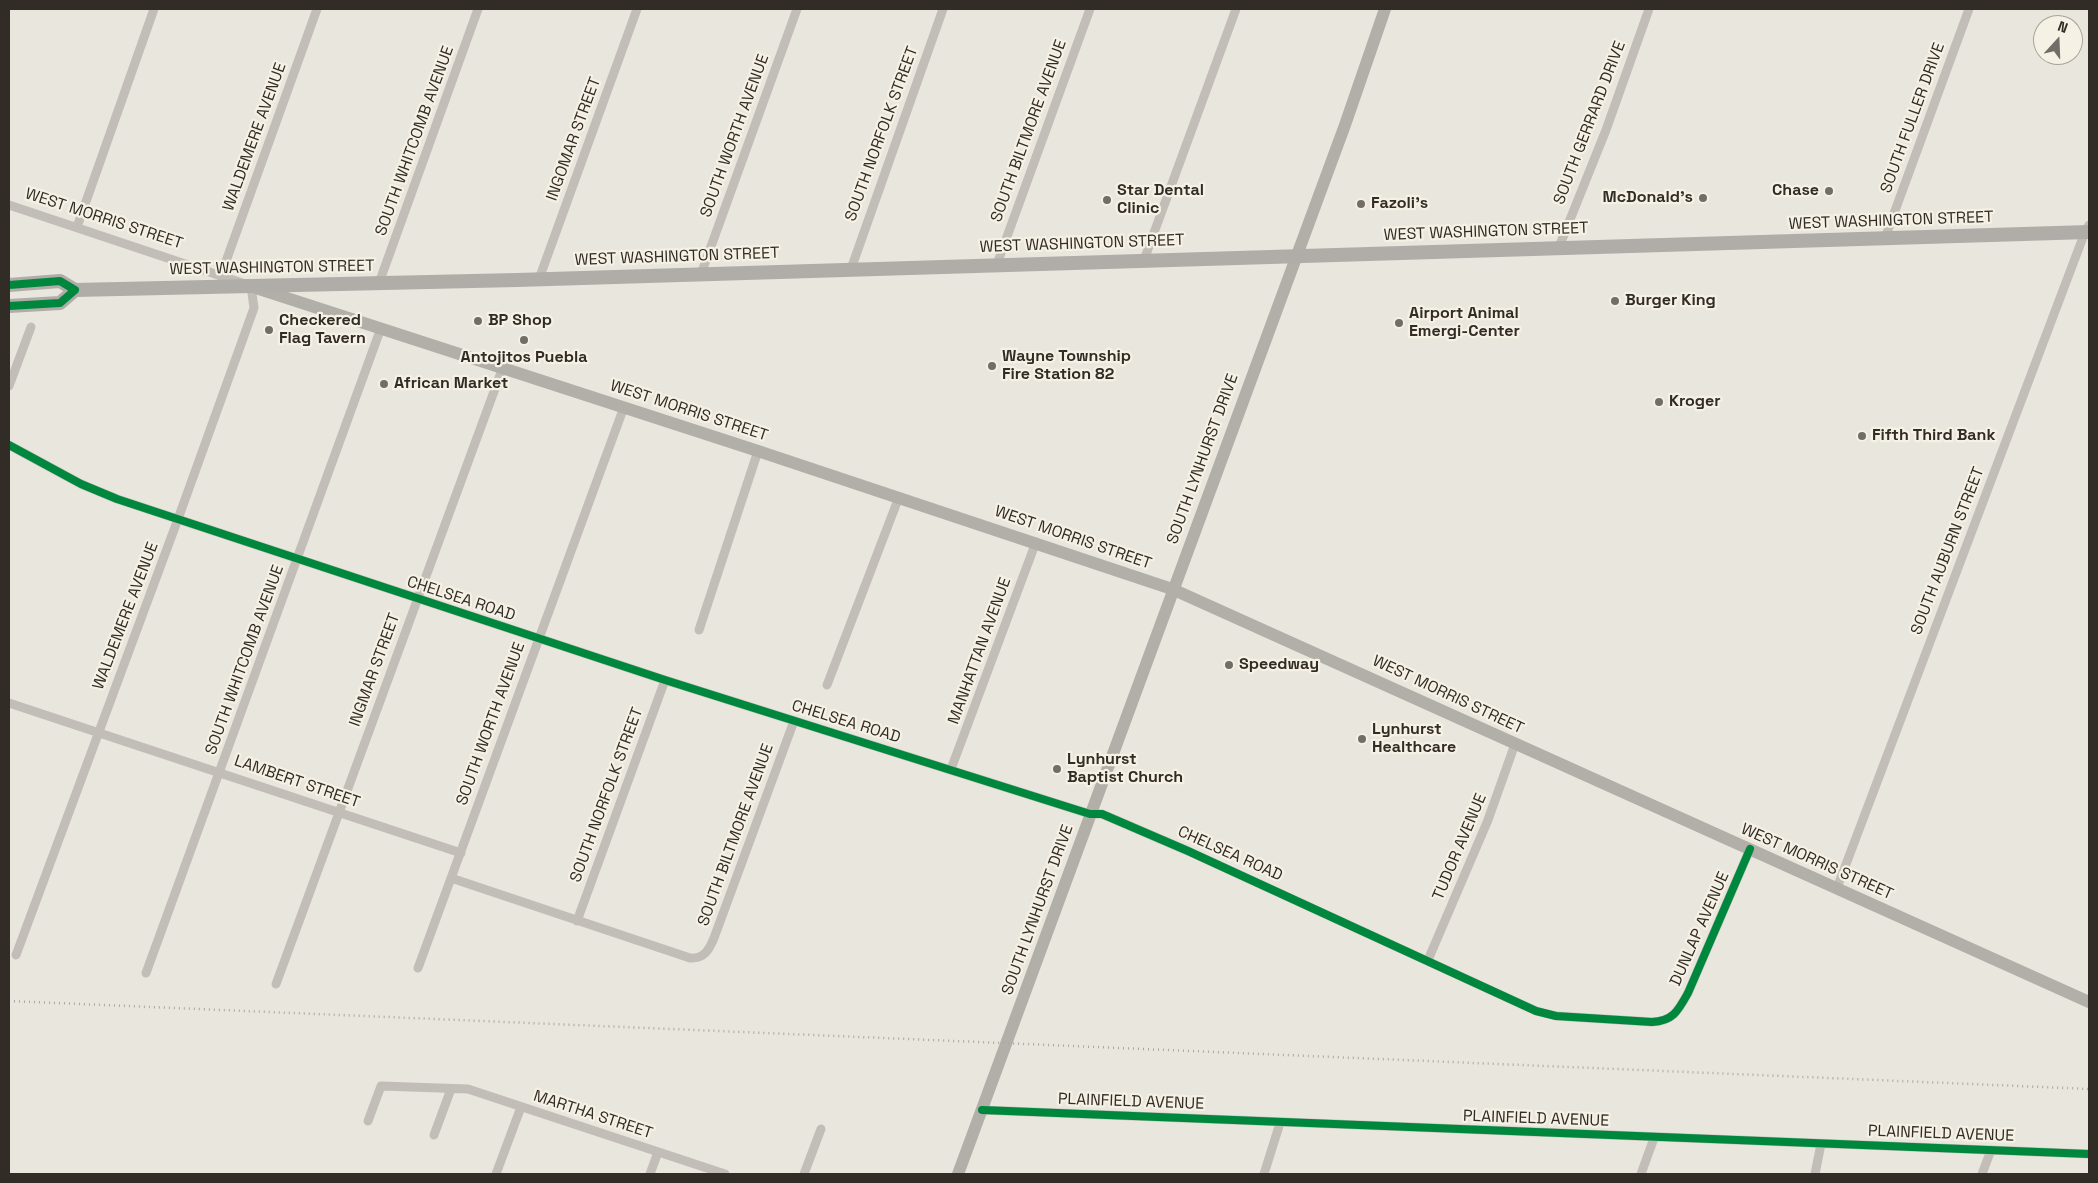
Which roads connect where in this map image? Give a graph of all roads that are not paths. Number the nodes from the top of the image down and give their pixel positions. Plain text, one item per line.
1 (154, 9) edge
2 (317, 9) edge
3 (478, 9) edge
4 (637, 9) edge
5 (797, 9) edge
6 (943, 9) edge
7 (1090, 9) edge
8 (1236, 9) edge
9 (1385, 9) edge
10 (1649, 9) edge
11 (1969, 9) edge
12 (9, 205) edge
13 (77, 227) junction
14 (2088, 230) edge
15 (1885, 238) junction
16 (1559, 247) junction
17 (1297, 255) junction
18 (1144, 260) junction
19 (997, 264) junction
20 (850, 269) junction
21 (701, 274) junction
22 (221, 275) junction
23 (539, 279) junction
24 (380, 283) junction
25 (9, 285) edge
26 (250, 286) junction
27 (75, 290) junction
28 (9, 306) edge
29 (31, 327) dead end
30 (381, 328) junction
31 (503, 367) junction
32 (9, 386) edge
33 (624, 407) junction
34 (9, 445) edge
35 (758, 450) junction
36 (898, 497) junction
37 (178, 519) junction
38 (1036, 542) junction
39 (298, 560) junction
40 (1172, 588) junction
41 (417, 599) junction
42 (699, 630) dead end
43 (538, 638) junction
44 (665, 680) junction
45 (827, 685) dead end
46 (9, 703) edge
47 (794, 721) junction
48 (98, 733) junction
49 (1516, 744) junction
50 (951, 769) junction
51 (220, 772) junction
52 (340, 812) junction
53 (1090, 814) junction
54 (1750, 849) junction
55 (461, 852) junction
56 (451, 878) junction
57 (1837, 888) junction
58 (577, 921) junction
59 (16, 955) dead end
60 (1428, 960) junction
61 (418, 968) dead end
62 (146, 973) dead end
63 (276, 984) dead end
64 (2089, 1002) edge
65 (1670, 1018) joint
66 (451, 1089) junction
67 (521, 1107) junction
68 (982, 1110) junction
69 (368, 1121) dead end
70 (1280, 1122) junction
71 (821, 1129) dead end
72 (434, 1135) dead end
73 (1654, 1138) junction
74 (1821, 1144) junction
75 (1991, 1150) junction
76 (658, 1152) junction
77 (2089, 1154) edge
78 (496, 1174) edge
79 (650, 1174) edge
80 (725, 1174) edge
81 (804, 1174) edge
82 (958, 1174) edge
83 (1264, 1174) edge
84 (1641, 1174) edge
85 (1815, 1174) edge
86 (1982, 1174) edge

1 - 13 street
2 - 22 street, WALDEMERE AVENUE
3 - 24 street, SOUTH WHITCOMB AVENUE
4 - 23 street, INGOMAR STREET
5 - 21 street, SOUTH WORTH AVENUE
6 - 20 street, SOUTH NORFOLK STREET
7 - 19 street, SOUTH BILTMORE AVENUE
8 - 18 street
9 - 17 main road, SOUTH LYNHURST DRIVE
10 - 16 street, SOUTH GERRARD DRIVE
11 - 15 street, SOUTH FULLER DRIVE
12 - 13 street, WEST MORRIS STREET
13 - 22 street, WEST MORRIS STREET
14 - 15 main road, WEST WASHINGTON STREET
14 - 57 street, SOUTH AUBURN STREET
15 - 16 main road, WEST WASHINGTON STREET
16 - 17 main road, WEST WASHINGTON STREET
17 - 18 main road, WEST WASHINGTON STREET
17 - 40 main road, SOUTH LYNHURST DRIVE
18 - 19 main road, WEST WASHINGTON STREET
19 - 20 main road, WEST WASHINGTON STREET
20 - 21 main road, WEST WASHINGTON STREET
21 - 23 main road, WEST WASHINGTON STREET
22 - 26 street, WEST MORRIS STREET
23 - 24 main road, WEST WASHINGTON STREET
24 - 26 main road, WEST WASHINGTON STREET
25 - 27 main road, WEST WASHINGTON STREET
26 - 27 main road, WEST WASHINGTON STREET
26 - 30 main road, WEST MORRIS STREET
26 - 37 street, WALDEMERE AVENUE
27 - 28 main road
29 - 32 street
30 - 31 main road, WEST MORRIS STREET
30 - 39 street, SOUTH WHITCOMB AVENUE
31 - 33 main road, WEST MORRIS STREET
31 - 41 street, INGMAR STREET
33 - 35 main road, WEST MORRIS STREET
33 - 43 street, SOUTH WORTH AVENUE
34 - 37 street, CHELSEA ROAD
35 - 36 main road, WEST MORRIS STREET
35 - 42 street
36 - 38 main road, WEST MORRIS STREET
36 - 45 street
37 - 39 street, CHELSEA ROAD
37 - 48 street, WALDEMERE AVENUE
38 - 40 main road, WEST MORRIS STREET
38 - 50 street, MANHATTAN AVENUE
39 - 41 street, CHELSEA ROAD
39 - 51 street, SOUTH WHITCOMB AVENUE
40 - 49 main road, WEST MORRIS STREET
40 - 53 main road, SOUTH LYNHURST DRIVE
41 - 43 street, CHELSEA ROAD
41 - 52 street, INGMAR STREET
43 - 44 street, CHELSEA ROAD
43 - 55 street, SOUTH WORTH AVENUE
44 - 47 street, CHELSEA ROAD
44 - 58 street, SOUTH NORFOLK STREET
46 - 48 street, LAMBERT STREET
47 - 50 street, CHELSEA ROAD
47 - 58 street, SOUTH BILTMORE AVENUE
48 - 51 street, LAMBERT STREET
48 - 59 street, WALDEMERE AVENUE
49 - 54 main road, WEST MORRIS STREET
49 - 60 street, TUDOR AVENUE
50 - 53 street, CHELSEA ROAD
51 - 52 street, LAMBERT STREET
51 - 62 street, SOUTH WHITCOMB AVENUE
52 - 55 street, LAMBERT STREET
52 - 63 street, INGMAR STREET
53 - 60 street, CHELSEA ROAD
53 - 68 main road, SOUTH LYNHURST DRIVE
54 - 57 main road, WEST MORRIS STREET
54 - 65 street, DUNLAP AVENUE
55 - 56 street, SOUTH WORTH AVENUE
56 - 58 street
56 - 61 street, SOUTH WORTH AVENUE
57 - 64 main road, WEST MORRIS STREET
60 - 65 street, CHELSEA ROAD
66 - 67 street, MARTHA STREET
66 - 69 street
66 - 72 street
67 - 76 street, MARTHA STREET
67 - 78 street
68 - 70 street, PLAINFIELD AVENUE
68 - 82 main road, SOUTH LYNHURST DRIVE
70 - 73 street, PLAINFIELD AVENUE
70 - 83 street
71 - 81 street
73 - 74 street, PLAINFIELD AVENUE
73 - 84 street
74 - 75 street, PLAINFIELD AVENUE
74 - 85 street
75 - 77 street, PLAINFIELD AVENUE
75 - 86 street
76 - 79 street
76 - 80 street, MARTHA STREET

